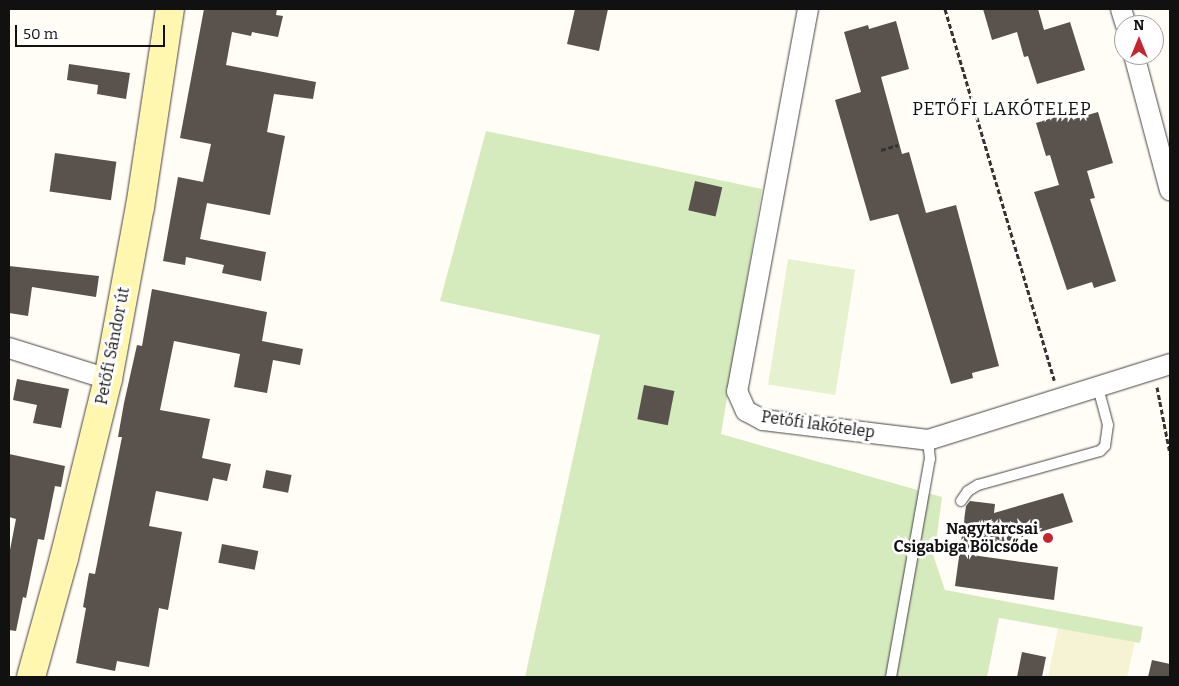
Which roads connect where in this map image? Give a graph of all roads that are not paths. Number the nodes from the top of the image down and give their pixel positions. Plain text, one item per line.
1 (170, 9) edge
2 (808, 9) edge
3 (1137, 65) edge
4 (1170, 190) edge
5 (9, 348) edge
6 (1162, 367) edge
7 (108, 379) junction
8 (1098, 387) junction
9 (928, 440) junction
10 (961, 501) dead end
11 (31, 677) edge
12 (891, 677) edge

1 - 7 main road, Petőfi Sándor út
2 - 9 street, Petőfi lakótelep
3 - 4 street
5 - 7 street
6 - 8 street, Petőfi lakótelep
7 - 11 main road, Petőfi Sándor út
8 - 9 street, Petőfi lakótelep
8 - 10 lane
9 - 12 lane

